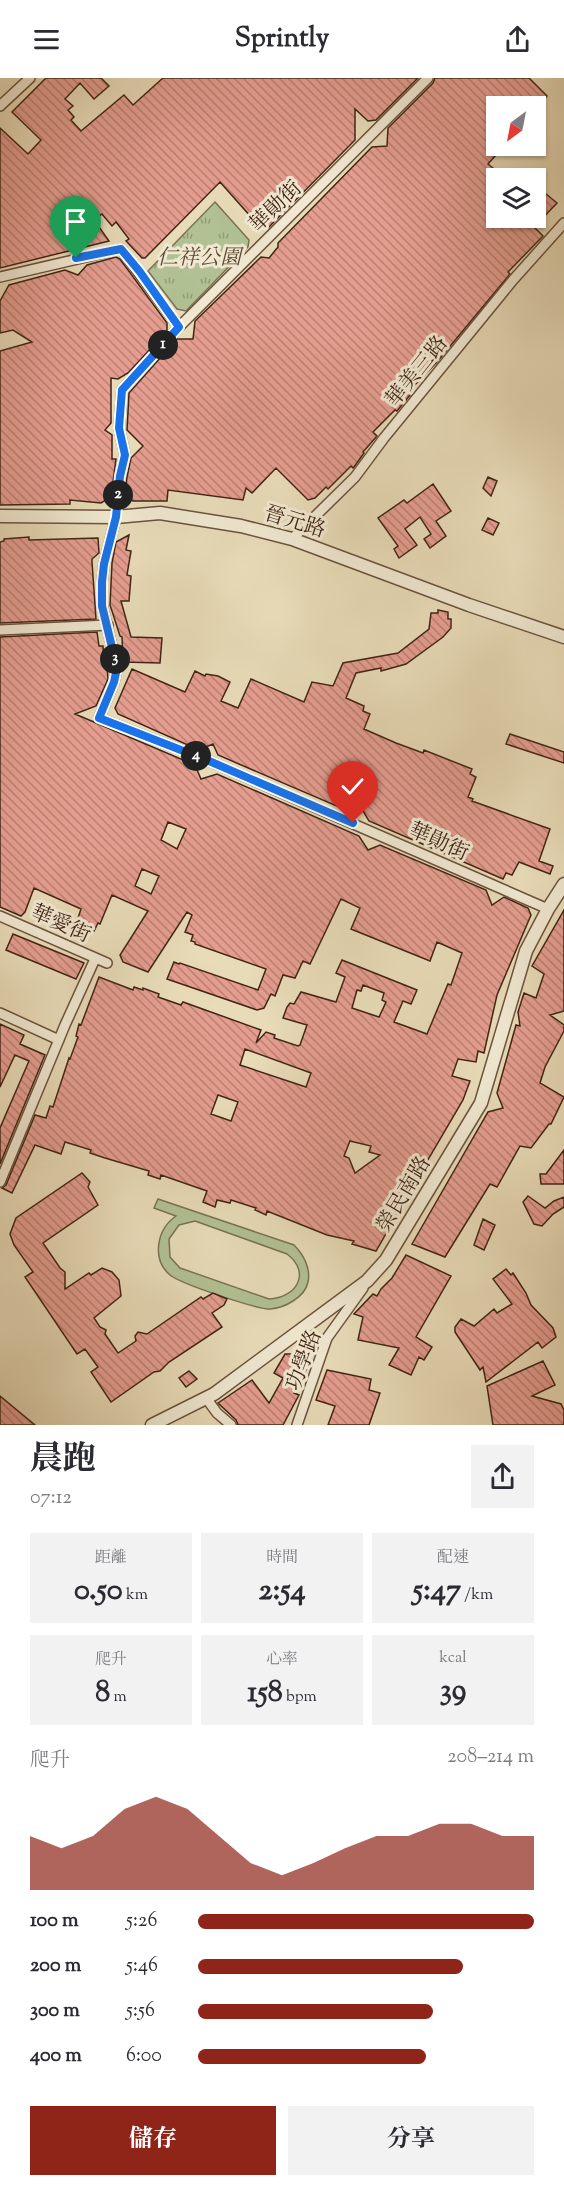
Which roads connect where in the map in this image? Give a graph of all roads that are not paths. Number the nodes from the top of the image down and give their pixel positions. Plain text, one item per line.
1 (30, 78) edge
2 (428, 78) edge
3 (0, 106) edge
4 (564, 223) edge
5 (0, 277) edge
6 (179, 327) junction
7 (0, 516) edge
8 (116, 517) junction
9 (292, 539) junction
10 (108, 625) junction
11 (0, 630) edge
12 (564, 637) edge
13 (564, 884) edge
14 (548, 909) junction
15 (0, 916) edge
16 (95, 959) junction
17 (107, 963) dead end
18 (0, 1013) edge
19 (59, 1040) junction
20 (0, 1182) edge
21 (367, 1281) junction
22 (206, 1398) junction
23 (170, 1421) edge
24 (152, 1425) edge
25 (231, 1425) edge
26 (297, 1425) edge

1 - 3 street
2 - 6 street, 華勛街
4 - 9 street, 華美三路
5 - 6 street
6 - 8 street, 華勛街
7 - 8 street, 晉元路
8 - 9 street, 晉元路
8 - 10 street, 華勛街
9 - 12 street, 晉元路
10 - 11 street
10 - 14 street, 華勛街
13 - 14 street, 榮民南路
14 - 21 street, 榮民南路
15 - 16 street, 華愛街
16 - 17 street, 華愛街
16 - 19 street
18 - 19 street
19 - 20 street
21 - 22 street, 榮民南路
21 - 26 street, 功學路
22 - 23 street, 榮民南路
22 - 25 street
23 - 24 street, 榮民南路

